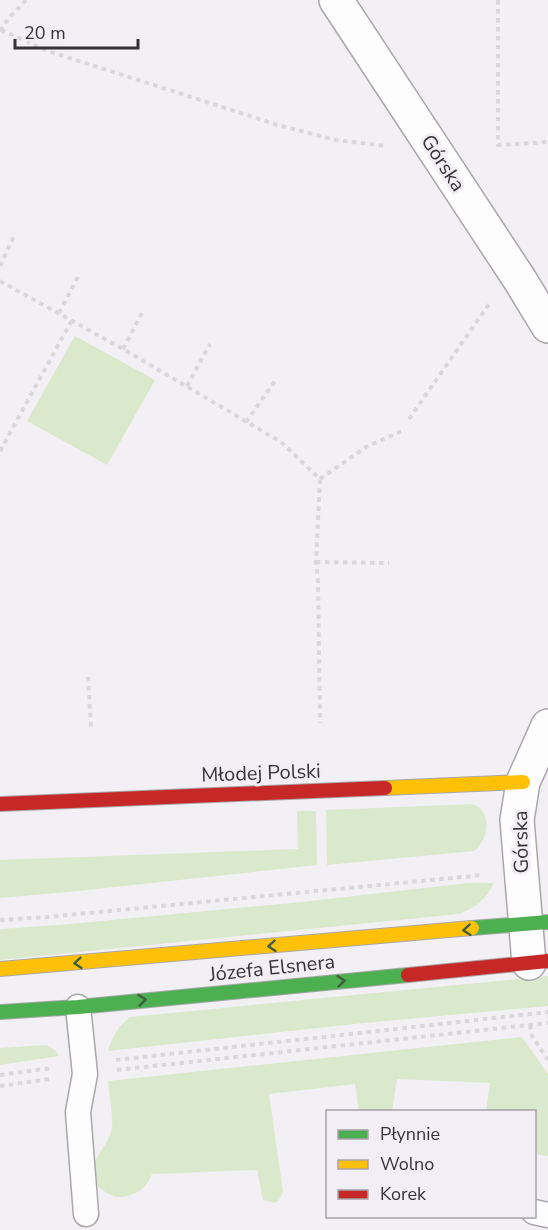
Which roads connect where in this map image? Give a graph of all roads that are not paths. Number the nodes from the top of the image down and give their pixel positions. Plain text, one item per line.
1 (336, 0) edge
2 (548, 326) edge
3 (548, 726) edge
4 (523, 782) junction
5 (0, 804) edge
6 (536, 923) edge
7 (538, 962) edge
8 (0, 969) edge
9 (78, 1007) junction
10 (0, 1012) edge
11 (86, 1214) dead end

1 - 2 street, Górska
3 - 4 street, Górska
4 - 5 street, Młodej Polski
4 - 6 street, Górska
6 - 7 street, Górska
6 -> 8 street, Józefa Elsnera
9 -> 7 street, Józefa Elsnera
9 - 10 street, Józefa Elsnera
9 - 11 lane

